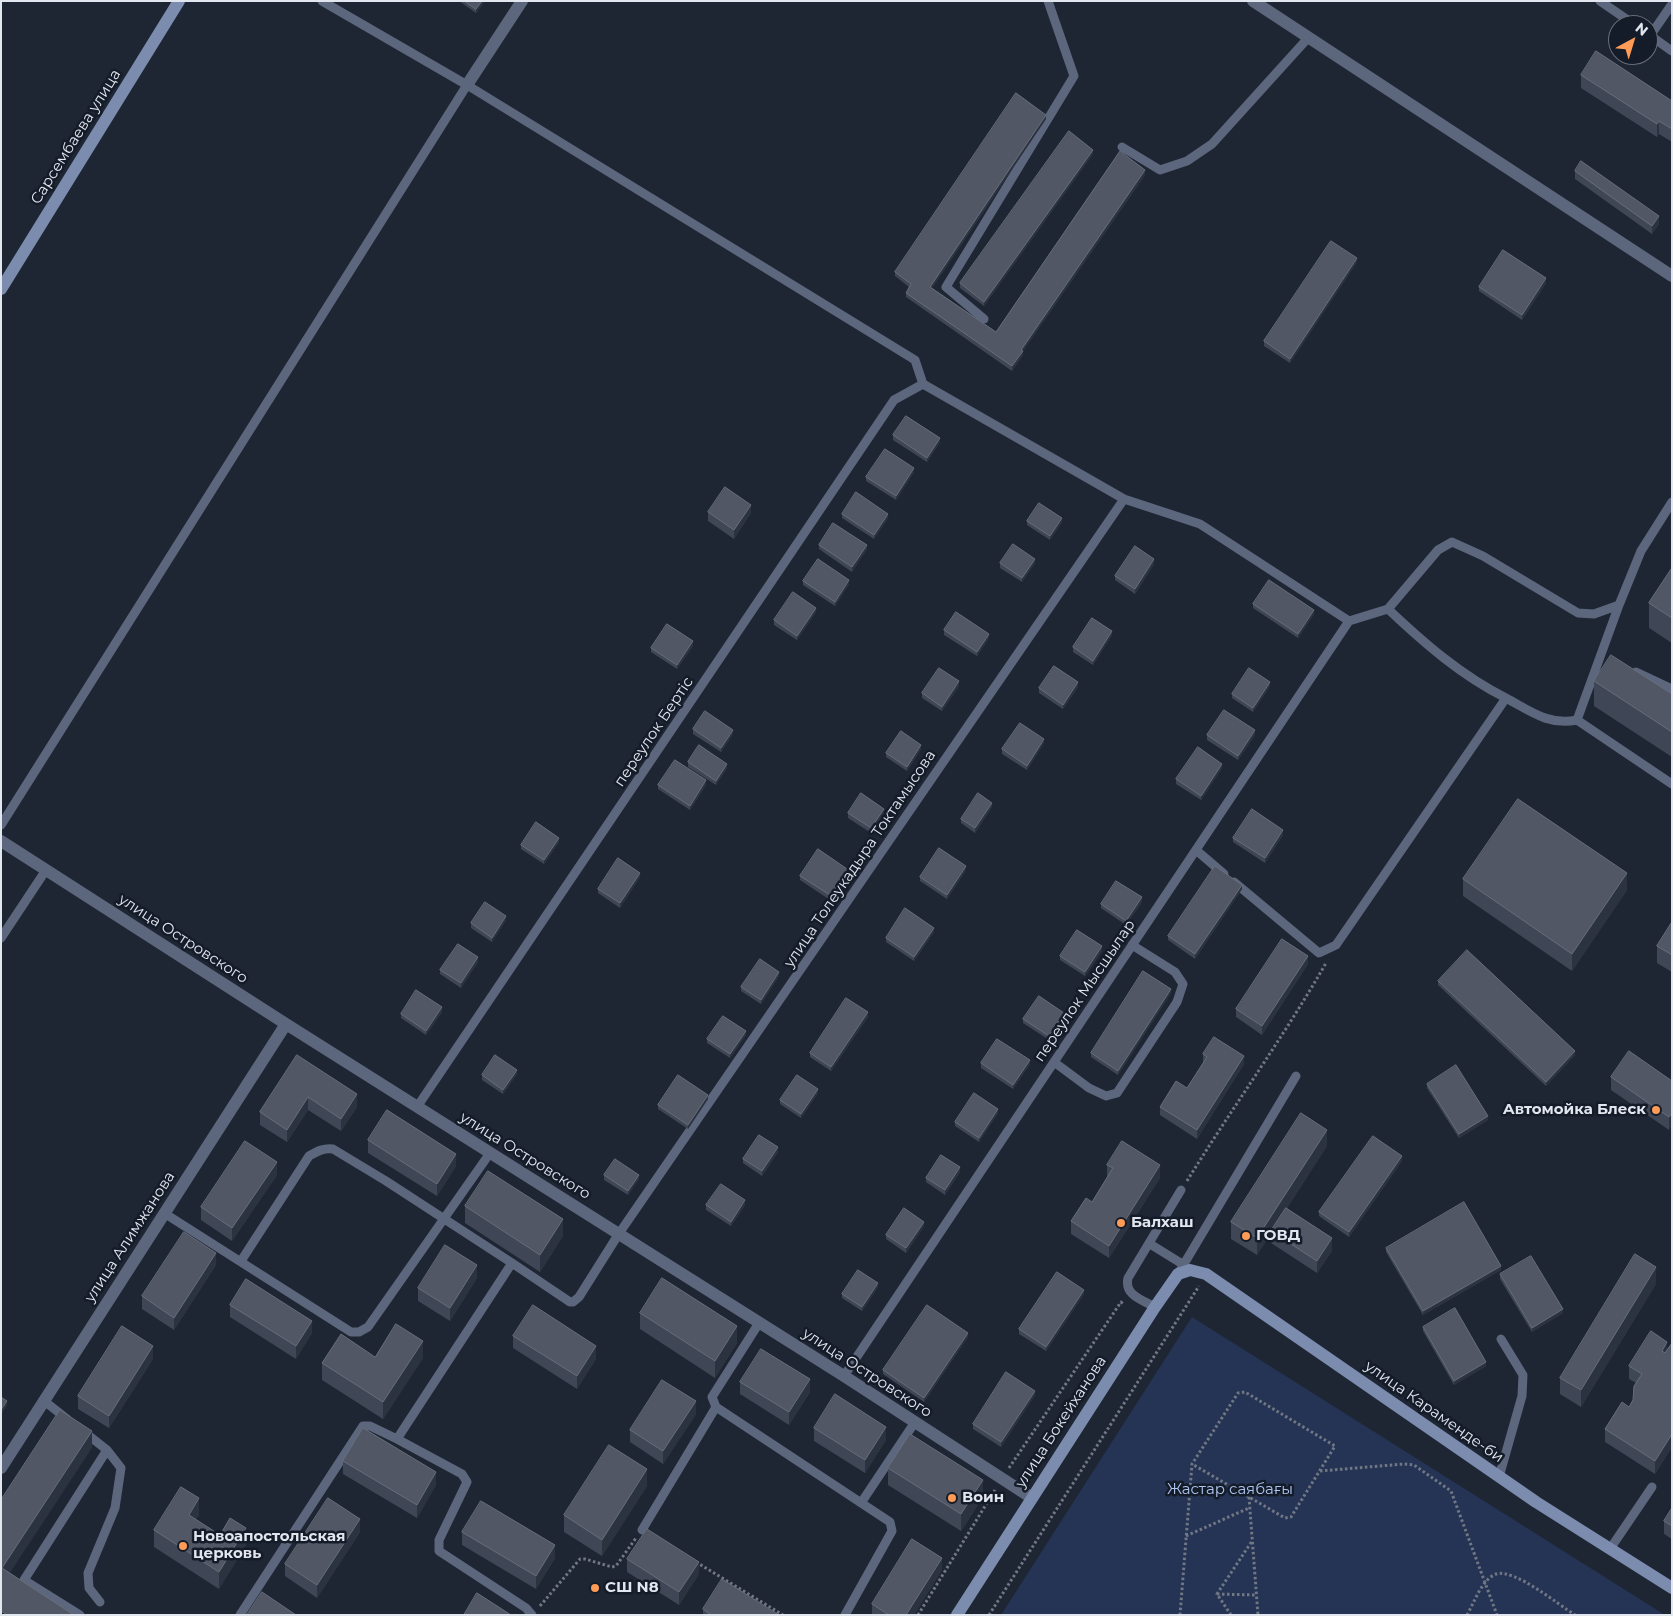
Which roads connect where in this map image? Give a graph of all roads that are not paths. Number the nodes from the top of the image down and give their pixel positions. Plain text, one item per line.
1 (179, 1) edge
2 (322, 1) edge
3 (522, 1) edge
4 (1048, 1) edge
5 (1253, 1) edge
6 (1600, 1) edge
7 (1672, 4) edge
8 (1620, 15) edge
9 (1658, 23) edge
10 (1308, 38) junction
11 (1658, 41) edge
12 (1672, 51) edge
13 (467, 85) junction
14 (1122, 147) dead end
15 (1672, 276) edge
16 (1, 289) edge
17 (984, 319) dead end
18 (924, 384) junction
19 (1124, 499) junction
20 (1672, 502) edge
21 (1618, 606) junction
22 (1388, 609) junction
23 (1349, 621) junction
24 (1635, 672) edge
25 (1671, 691) edge
26 (1506, 698) junction
27 (1577, 720) junction
28 (1672, 784) edge
29 (1, 825) edge
30 (1, 841) edge
31 (1196, 850) junction
32 (46, 870) junction
33 (1, 938) edge
34 (1132, 946) junction
35 (286, 1024) junction
36 (1054, 1062) junction
37 (1296, 1076) dead end
38 (417, 1107) junction
39 (490, 1154) junction
40 (1181, 1190) road end
41 (164, 1214) junction
42 (445, 1219) junction
43 (618, 1235) junction
44 (1150, 1244) junction
45 (241, 1261) junction
46 (512, 1263) junction
47 (1181, 1269) junction
48 (1155, 1307) junction
49 (758, 1323) junction
50 (1501, 1339) dead end
51 (844, 1376) junction
52 (44, 1400) junction
53 (716, 1407) junction
54 (915, 1422) junction
55 (397, 1439) junction
56 (108, 1450) junction
57 (1, 1468) edge
58 (1499, 1477) junction
59 (1652, 1488) dead end
60 (1032, 1498) junction
61 (862, 1503) junction
62 (642, 1530) road end
63 (1610, 1549) junction
64 (1672, 1588) edge
65 (100, 1602) dead end
66 (80, 1615) edge
67 (240, 1615) edge
68 (532, 1615) edge
69 (845, 1615) edge
70 (957, 1615) edge

1 - 16 street, Сарсембаева улица
2 - 13 lane
3 - 13 street
4 - 17 lane
5 - 10 street
6 - 8 lane
7 - 9 lane
10 - 14 lane
10 - 15 street
11 - 12 lane
13 - 18 lane
13 - 29 lane
18 - 19 lane
18 - 38 lane, переулок Бертіс
19 - 23 lane
19 - 43 lane, улица Толеукадыра Токтамысова
20 - 21 lane
21 - 22 lane
21 - 27 lane
22 - 23 lane
22 - 26 lane
23 - 31 lane, переулок Мысшылар
24 - 25 lane
26 - 27 lane
26 - 31 lane
27 - 28 lane
30 - 32 street, улица Островского
31 - 34 lane, переулок Мысшылар
32 - 33 lane
32 - 35 street, улица Островского
34 - 36 lane, переулок Мысшылар
34 - 36 lane
35 - 38 street, улица Островского
35 - 41 street, улица Алимжанова
36 - 51 lane, переулок Мысшылар
37 - 47 lane
38 - 39 street, улица Островского
39 - 42 lane
39 - 43 street, улица Островского
40 - 44 lane
41 - 45 lane
41 - 52 street, улица Алимжанова
42 - 45 lane
42 - 45 lane
42 - 46 lane
43 - 46 lane, улица Толеукадыра Токтамысова
43 - 49 street, улица Островского
44 - 47 lane
44 - 48 lane
46 - 55 lane
47 - 48 street, улица Бокейханова
47 - 58 street, улица Караменде-би
48 - 60 street, улица Бокейханова
49 - 51 street, улица Островского
49 - 53 lane
50 - 58 lane
51 - 54 street, улица Островского
52 - 56 lane
52 - 57 street, улица Алимжанова
53 - 61 lane
53 - 62 lane
54 - 60 street, улица Островского
54 - 61 lane
55 - 67 lane
55 - 68 lane
56 - 65 lane
56 - 66 lane
58 - 63 street, улица Караменде-би
59 - 63 lane
60 - 70 street, улица Бокейханова
61 - 69 lane
63 - 64 street, улица Караменде-би

